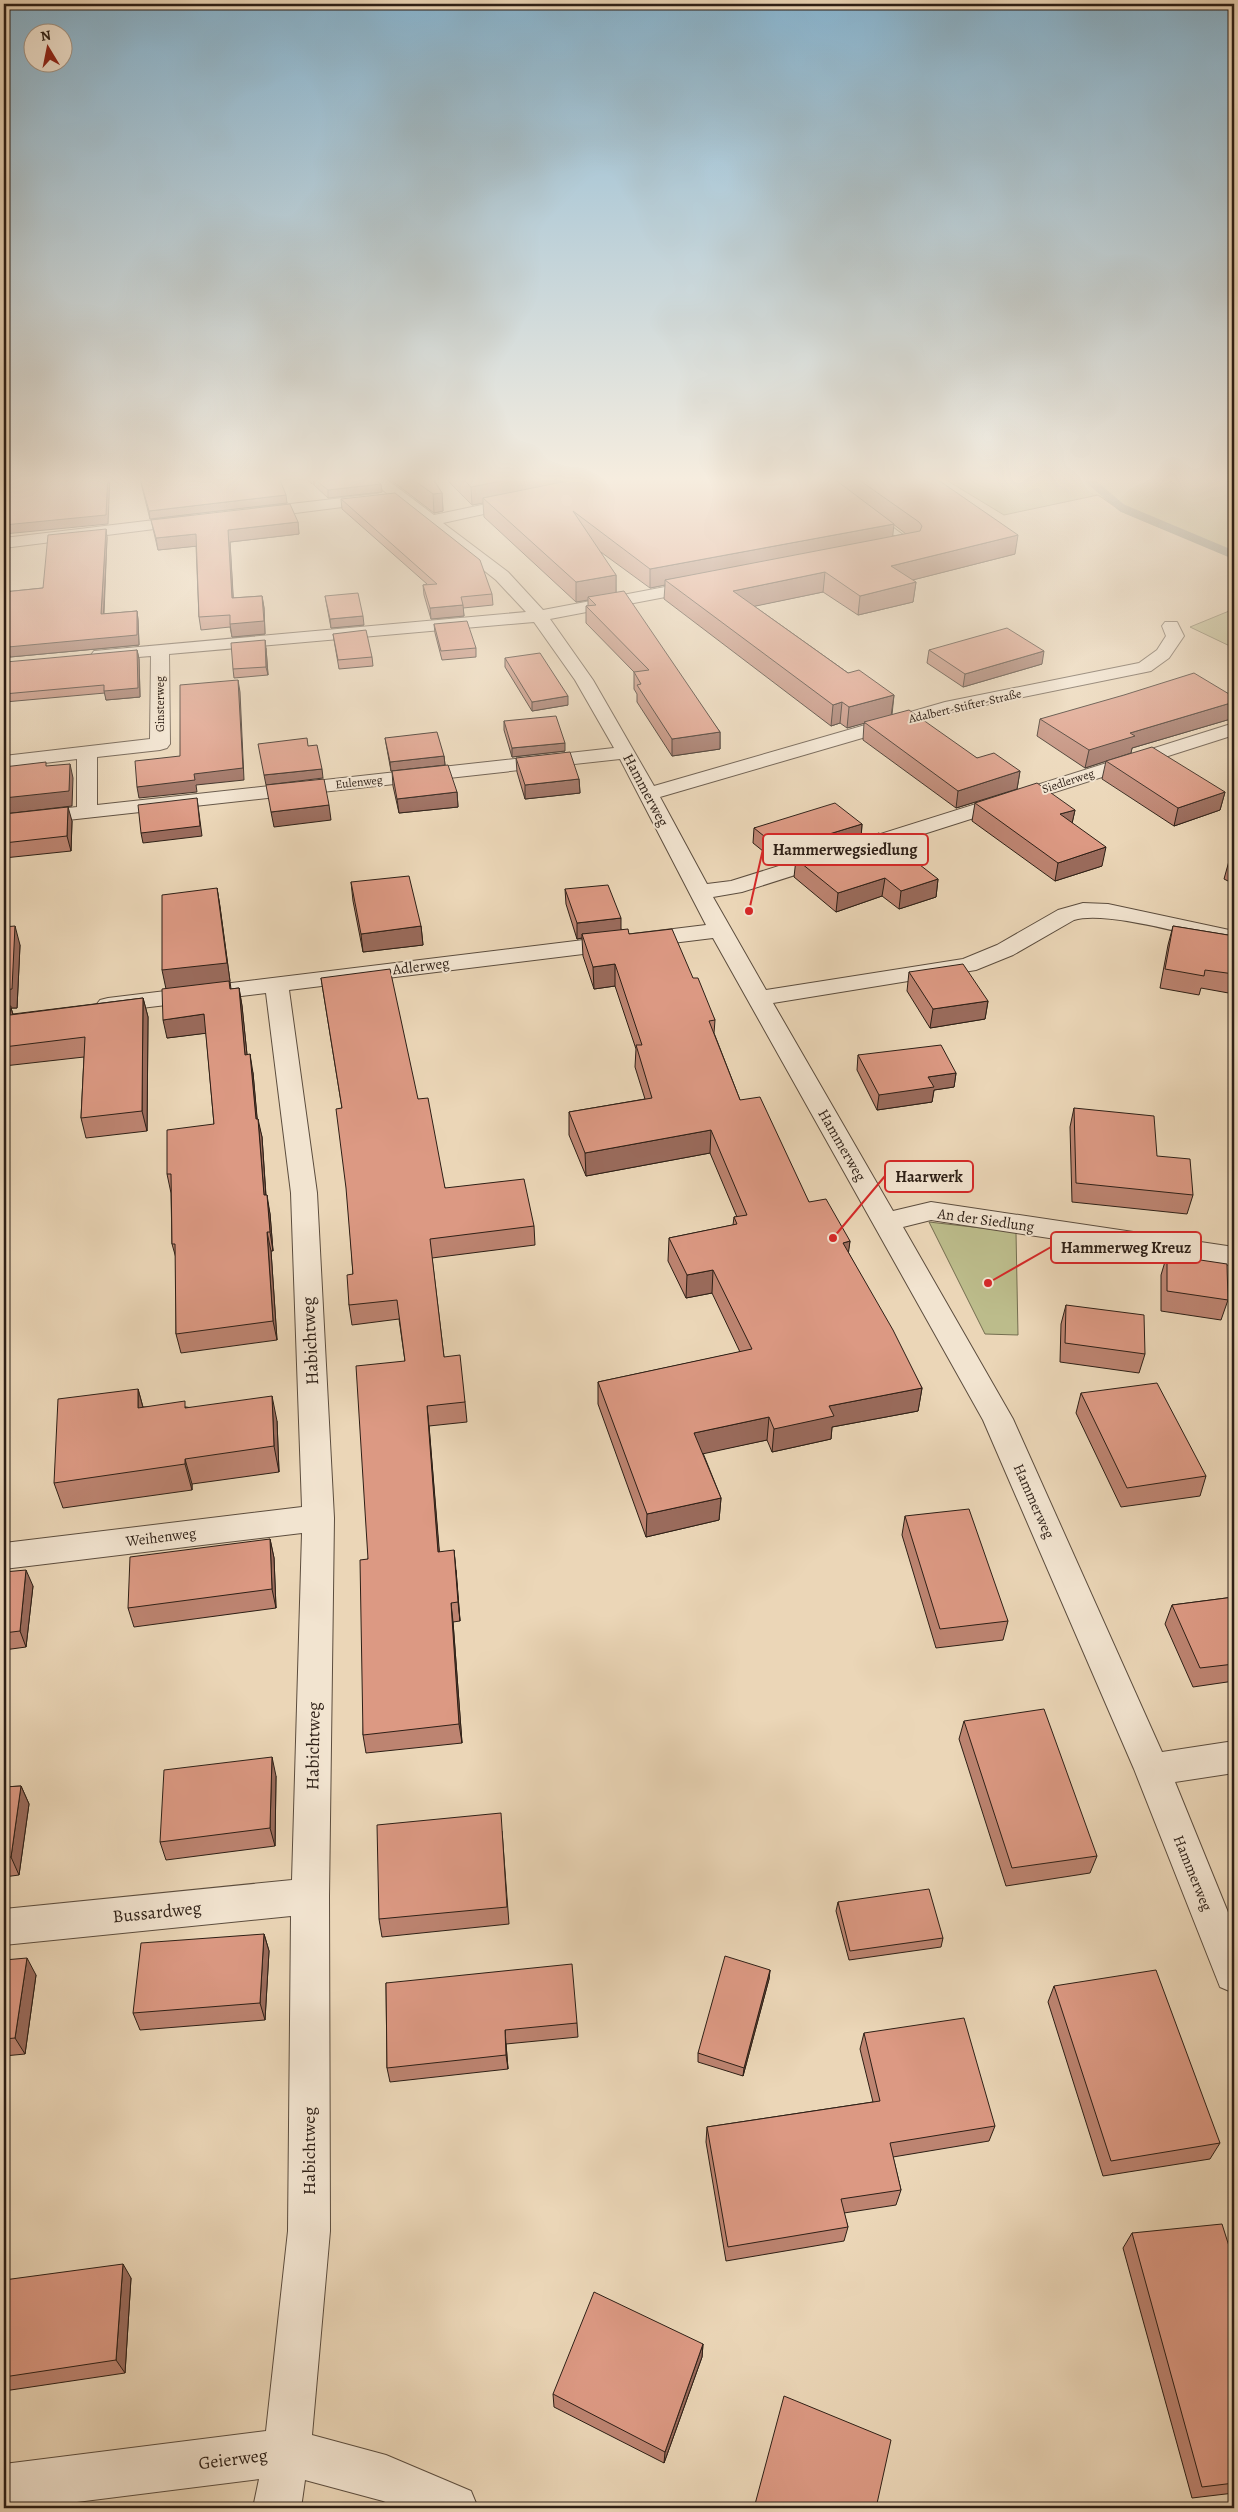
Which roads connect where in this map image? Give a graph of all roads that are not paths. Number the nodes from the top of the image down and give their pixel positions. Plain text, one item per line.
1 (517, 592) edge
2 (664, 592) edge
3 (539, 616) junction
4 (1171, 626) dead end
5 (160, 649) junction
6 (82, 657) edge
7 (1234, 729) edge
8 (626, 752) junction
9 (86, 753) junction
10 (4, 762) edge
11 (649, 794) junction
12 (87, 812) junction
13 (4, 821) edge
14 (700, 892) junction
15 (720, 930) junction
16 (1234, 938) edge
17 (276, 983) junction
18 (758, 998) junction
19 (91, 1007) edge
20 (886, 1222) junction
21 (1234, 1256) edge
22 (318, 1518) junction
23 (4, 1556) edge
24 (1234, 1757) edge
25 (1152, 1769) junction
26 (310, 1896) junction
27 (4, 1927) edge
28 (1234, 1974) edge
29 (287, 2452) junction
30 (4, 2488) edge
31 (277, 2508) edge
32 (454, 2508) edge

1 - 3 street, Hammerweg
2 - 3 street
3 - 5 street
3 - 8 street, Hammerweg
4 - 11 street, Adalbert-Stifter-Straße
5 - 6 street
5 - 9 street, Ginsterweg
7 - 14 street, Siedlerweg
8 - 11 street, Hammerweg
8 - 12 street, Eulenweg
9 - 10 street, Ginsterweg
9 - 12 street
11 - 14 street, Hammerweg
12 - 13 street, Eulenweg
14 - 15 street, Hammerweg
15 - 17 street, Adlerweg
15 - 18 street, Hammerweg
16 - 18 street
17 - 19 street, Adlerweg
17 - 22 street, Habichtweg
18 - 20 street, Hammerweg
20 - 21 street, An der Siedlung
20 - 25 street, Hammerweg
22 - 23 street, Weihenweg
22 - 26 street, Habichtweg
24 - 25 street
25 - 28 street, Hammerweg
26 - 27 street, Bussardweg
26 - 29 street, Habichtweg
29 - 30 street, Geierweg
29 - 31 street, Habichtweg
29 - 32 street, Geierweg

